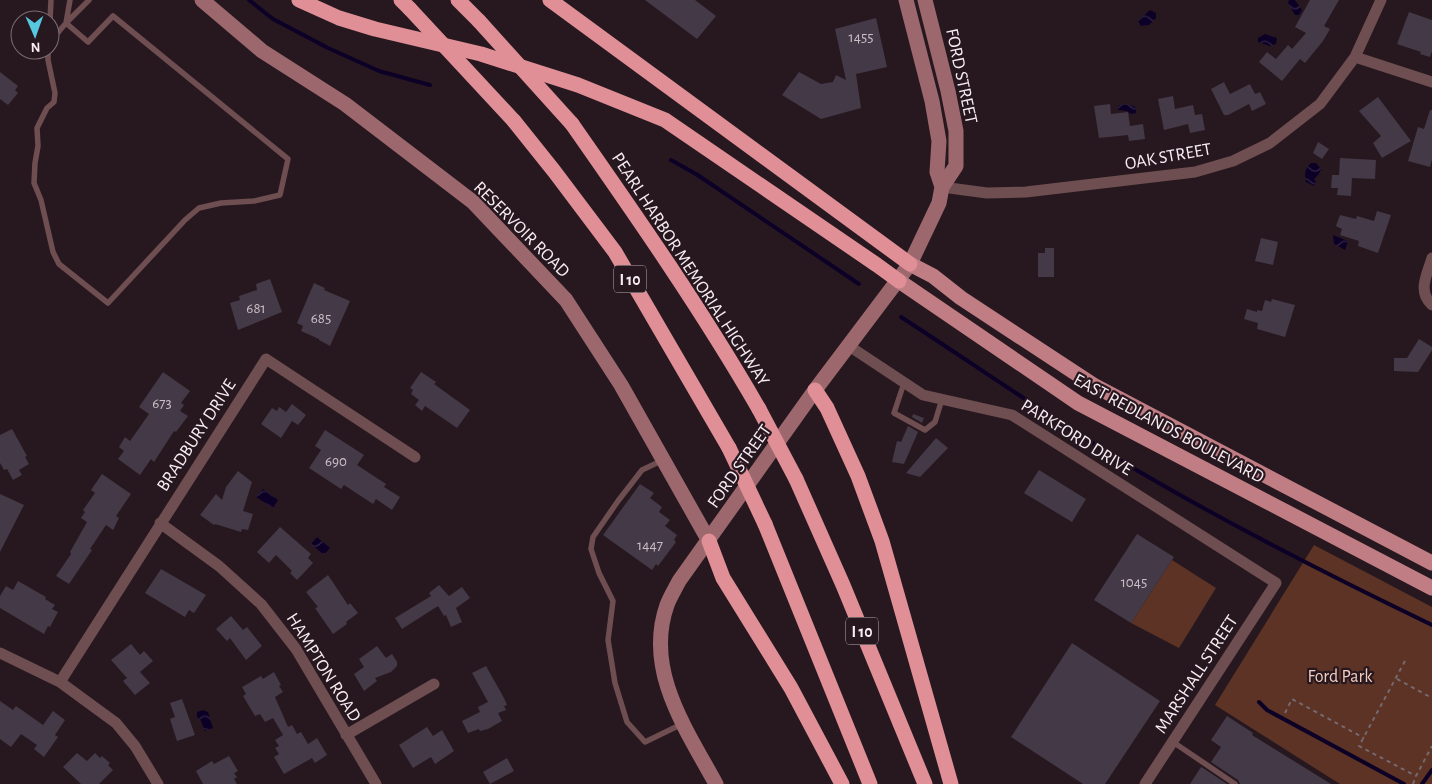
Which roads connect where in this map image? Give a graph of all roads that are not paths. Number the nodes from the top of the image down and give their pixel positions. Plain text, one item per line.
1 (70, 0) edge
2 (89, 0) edge
3 (202, 0) edge
4 (300, 0) edge
5 (458, 0) edge
6 (550, 0) edge
7 (906, 0) edge
8 (925, 0) edge
9 (1380, 0) edge
10 (405, 4) edge
11 (66, 23) junction
12 (60, 30) edge
13 (1355, 57) junction
14 (48, 60) edge
15 (1432, 82) edge
16 (942, 187) junction
17 (1432, 258) edge
18 (910, 264) junction
19 (898, 282) junction
20 (1432, 305) edge
21 (849, 346) junction
22 (904, 383) junction
23 (815, 390) junction
24 (942, 399) junction
25 (415, 457) dead end
26 (663, 460) junction
27 (160, 523) junction
28 (709, 541) junction
29 (1432, 563) edge
30 (1276, 583) joint
31 (1432, 588) edge
32 (0, 653) edge
33 (60, 682) junction
34 (434, 684) dead end
35 (684, 724) junction
36 (346, 735) junction
37 (1173, 742) junction
38 (158, 784) edge
39 (376, 784) edge
40 (716, 784) edge
41 (842, 784) edge
42 (870, 784) edge
43 (925, 784) edge
44 (952, 784) edge
45 (1145, 784) edge
46 (1235, 784) edge

1 - 11 lane
2 - 11 lane
3 - 26 street, RESERVOIR ROAD
4 - 19 highway
5 - 43 highway, PEARL HARBOR MEMORIAL HIGHWAY / I 10, bridge
6 - 18 highway
7 - 16 street, FORD STREET
8 - 16 street, FORD STREET
9 - 13 street, OAK STREET
10 - 42 highway, I 10, bridge
11 - 12 lane
11 - 14 lane
13 - 15 street
13 - 16 street, OAK STREET
16 - 18 street, FORD STREET
17 - 20 street
18 - 19 street, FORD STREET
18 - 29 main road, EAST REDLANDS BOULEVARD
19 - 21 street, FORD STREET
19 - 31 main road, EAST REDLANDS BOULEVARD
21 - 22 street, PARKFORD DRIVE
21 - 23 street, FORD STREET
22 - 24 street, PARKFORD DRIVE
22 - 24 lane
23 - 28 street, FORD STREET
23 - 44 highway
24 - 30 street, PARKFORD DRIVE
25 - 27 street, BRADBURY DRIVE
26 - 28 street, RESERVOIR ROAD
26 - 35 lane
27 - 33 street, BRADBURY DRIVE
27 - 36 street, HAMPTON ROAD
28 - 35 street, FORD STREET
28 - 41 highway
30 - 37 street, MARSHALL STREET
32 - 33 street
33 - 38 street
34 - 36 street
35 - 40 street, FORD STREET
36 - 39 street, HAMPTON ROAD
37 - 45 street, MARSHALL STREET
37 - 46 lane

